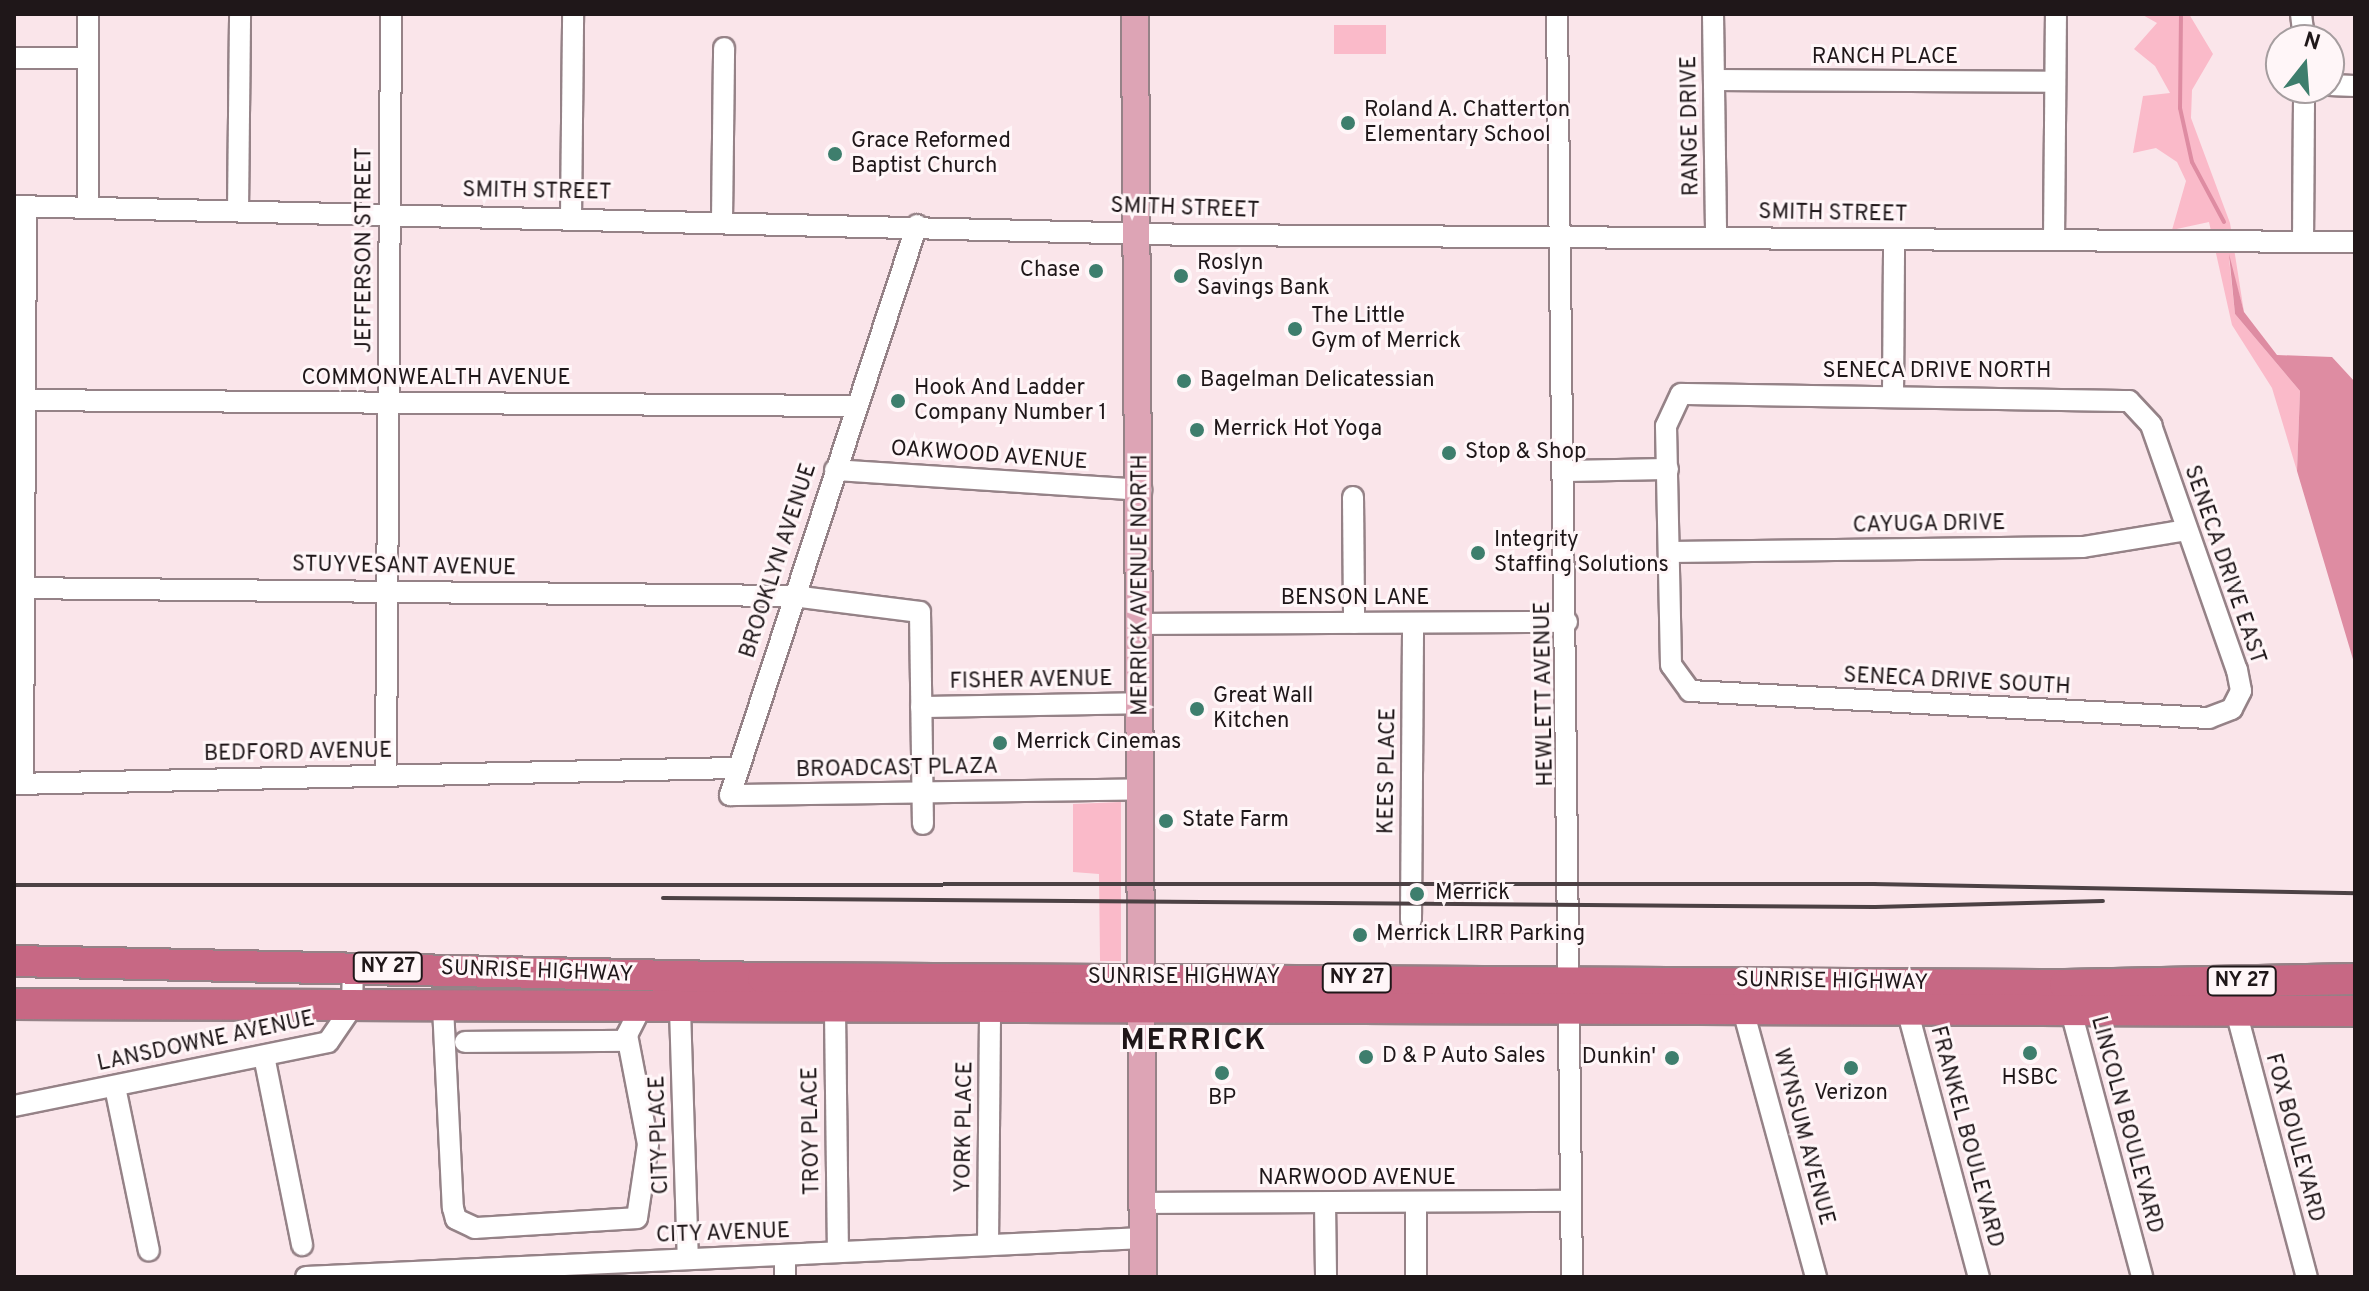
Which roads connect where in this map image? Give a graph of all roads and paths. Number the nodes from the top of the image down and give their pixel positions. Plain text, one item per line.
1 (88, 14) edge
2 (240, 14) edge
3 (391, 14) edge
4 (573, 14) edge
5 (1135, 14) edge
6 (1557, 14) edge
7 (1713, 14) edge
8 (2056, 14) edge
9 (724, 48) dead end
10 (14, 58) edge
11 (88, 58) junction
12 (1714, 80) junction
13 (2055, 82) junction
14 (2304, 104) edge
15 (20, 206) edge
16 (88, 207) junction
17 (238, 211) junction
18 (389, 213) junction
19 (571, 217) junction
20 (722, 220) junction
21 (917, 225) junction
22 (1138, 232) junction
23 (1560, 237) junction
24 (1716, 237) junction
25 (1894, 239) junction
26 (2054, 240) junction
27 (2303, 242) junction
28 (2355, 242) edge
29 (1893, 396) junction
30 (20, 400) edge
31 (388, 402) junction
32 (857, 406) junction
33 (2151, 425) joint
34 (1668, 469) junction
35 (835, 470) junction
36 (1565, 471) junction
37 (1141, 490) junction
38 (1353, 497) dead end
39 (2187, 530) junction
40 (1670, 552) junction
41 (19, 588) edge
42 (387, 590) junction
43 (793, 596) junction
44 (1567, 622) junction
45 (1354, 623) junction
46 (1413, 623) junction
47 (1142, 624) junction
48 (1690, 691) joint
49 (1142, 703) junction
50 (921, 707) junction
51 (2222, 715) joint
52 (736, 768) junction
53 (386, 774) junction
54 (19, 784) edge
55 (1140, 789) junction
56 (921, 792) junction
57 (923, 824) dead end
58 (1411, 920) dead end
59 (14, 961) edge
60 (353, 966) junction
61 (1573, 978) junction
62 (1141, 979) junction
63 (2355, 979) edge
64 (2068, 997) junction
65 (14, 1004) edge
66 (352, 1007) junction
67 (443, 1007) junction
68 (641, 1008) junction
69 (680, 1009) junction
70 (1572, 1009) junction
71 (1907, 1009) junction
72 (835, 1010) junction
73 (990, 1010) junction
74 (1743, 1010) junction
75 (1141, 1011) junction
76 (2236, 1011) junction
77 (2355, 1011) edge
78 (627, 1041) junction
79 (465, 1042) dead end
80 (264, 1056) junction
81 (115, 1087) junction
82 (14, 1106) edge
83 (1571, 1201) junction
84 (1416, 1202) junction
85 (1143, 1203) junction
86 (1325, 1203) junction
87 (1143, 1238) junction
88 (302, 1245) dead end
89 (988, 1245) junction
90 (149, 1251) dead end
91 (838, 1252) junction
92 (785, 1255) junction
93 (688, 1259) junction
94 (415, 1274) edge
95 (306, 1277) edge
96 (785, 1277) edge
97 (1143, 1277) edge
98 (1326, 1277) edge
99 (1416, 1277) edge
100 (1572, 1277) edge
101 (1816, 1277) edge
102 (1979, 1277) edge
103 (2142, 1277) edge
104 (2307, 1277) edge

1 - 11 street
2 - 17 street
3 - 18 street, JEFFERSON STREET
4 - 19 street
5 - 22 main road, MERRICK AVENUE NORTH
6 - 23 street, HEWLETT AVENUE
7 - 12 street, RANGE DRIVE
8 - 13 street
9 - 20 street
10 - 11 street
11 - 16 street
12 - 13 street, RANCH PLACE
12 - 24 street, RANGE DRIVE
13 - 26 street
14 - 27 street
15 - 16 street, SMITH STREET
15 - 30 street
16 - 17 street, SMITH STREET
17 - 18 street, SMITH STREET
18 - 19 street, SMITH STREET
18 - 31 street, JEFFERSON STREET
19 - 20 street, SMITH STREET
20 - 21 street, SMITH STREET
21 - 22 street, SMITH STREET
21 - 32 street, BROOKLYN AVENUE
22 - 23 street, SMITH STREET
22 - 37 main road, MERRICK AVENUE NORTH
23 - 24 street, SMITH STREET
23 - 36 street, HEWLETT AVENUE
24 - 25 street, SMITH STREET
25 - 26 street, SMITH STREET
25 - 29 street
26 - 27 street, SMITH STREET
27 - 28 street, SMITH STREET
29 - 33 street, SENECA DRIVE NORTH
29 - 34 street, SENECA DRIVE NORTH
30 - 31 street, COMMONWEALTH AVENUE
30 - 41 street
31 - 32 street, COMMONWEALTH AVENUE
31 - 42 street, JEFFERSON STREET
32 - 35 street, BROOKLYN AVENUE
33 - 39 street, SENECA DRIVE EAST
34 - 36 street
34 - 40 street, SENECA DRIVE NORTH
35 - 37 street, OAKWOOD AVENUE
35 - 43 street, BROOKLYN AVENUE
36 - 44 street, HEWLETT AVENUE
37 - 47 main road, MERRICK AVENUE NORTH
38 - 45 street
39 - 40 street, CAYUGA DRIVE
39 - 51 street, SENECA DRIVE EAST
40 - 48 street, SENECA DRIVE NORTH
41 - 42 street, STUYVESANT AVENUE
41 - 54 street
42 - 43 street, STUYVESANT AVENUE
42 - 53 street, JEFFERSON STREET
43 - 50 street, STUYVESANT AVENUE
43 - 52 street, BROOKLYN AVENUE
44 - 46 street, BENSON LANE
44 - 61 street, HEWLETT AVENUE
45 - 46 street, BENSON LANE
45 - 47 street, BENSON LANE
46 - 58 street, KEES PLACE
47 - 49 main road, MERRICK AVENUE NORTH
48 - 51 street, SENECA DRIVE SOUTH
49 - 50 street, FISHER AVENUE
49 - 55 main road, MERRICK AVENUE NORTH
50 - 56 street
52 - 53 street, BEDFORD AVENUE
52 - 56 street, BROADCAST PLAZA
53 - 54 street, BEDFORD AVENUE
55 - 56 street, BROADCAST PLAZA
55 - 62 main road, MERRICK AVENUE NORTH
56 - 57 street
59 - 60 highway, SUNRISE HIGHWAY / NY 27
60 - 62 highway, SUNRISE HIGHWAY / NY 27
60 - 66 street
61 - 62 highway, SUNRISE HIGHWAY / NY 27
61 - 64 highway, SUNRISE HIGHWAY / NY 27
61 - 70 street, HEWLETT AVENUE
62 - 75 main road, MERRICK AVENUE NORTH
63 - 64 highway, SUNRISE HIGHWAY / NY 27
64 - 71 highway, SUNRISE HIGHWAY / NY 27
64 - 76 highway, SUNRISE HIGHWAY / NY 27
64 - 103 street, LINCOLN BOULEVARD
65 - 66 highway, SUNRISE HIGHWAY / NY 27
66 - 67 highway, SUNRISE HIGHWAY / NY 27
66 - 80 street, LANSDOWNE AVENUE
67 - 68 highway, SUNRISE HIGHWAY / NY 27
67 - 78 street
68 - 69 highway, SUNRISE HIGHWAY / NY 27
68 - 78 street
69 - 72 highway, SUNRISE HIGHWAY / NY 27
69 - 93 street, CITY PLACE
70 - 74 highway, SUNRISE HIGHWAY / NY 27
70 - 75 highway, SUNRISE HIGHWAY / NY 27
70 - 83 street, HEWLETT AVENUE
71 - 74 highway, SUNRISE HIGHWAY / NY 27
71 - 102 street, FRANKEL BOULEVARD
72 - 73 highway, SUNRISE HIGHWAY / NY 27
72 - 91 street, TROY PLACE
73 - 75 highway, SUNRISE HIGHWAY / NY 27
73 - 89 street, YORK PLACE
74 - 101 street, WYNSUM AVENUE
75 - 85 main road, MERRICK AVENUE NORTH
76 - 77 highway, SUNRISE HIGHWAY / NY 27
76 - 104 street, FOX BOULEVARD
78 - 79 street
80 - 81 street, LANSDOWNE AVENUE
80 - 88 street
81 - 82 street, LANSDOWNE AVENUE
81 - 90 street
83 - 84 street, NARWOOD AVENUE
83 - 100 street, HEWLETT AVENUE
84 - 86 street, NARWOOD AVENUE
84 - 99 street
85 - 86 street, NARWOOD AVENUE
85 - 87 main road, MERRICK AVENUE NORTH
86 - 98 street
87 - 89 street, CITY AVENUE
87 - 97 main road, MERRICK AVENUE NORTH
89 - 91 street, CITY AVENUE
91 - 92 street, CITY AVENUE
92 - 93 street, CITY AVENUE
92 - 96 street
93 - 94 street, CITY AVENUE
94 - 95 street, CITY AVENUE

